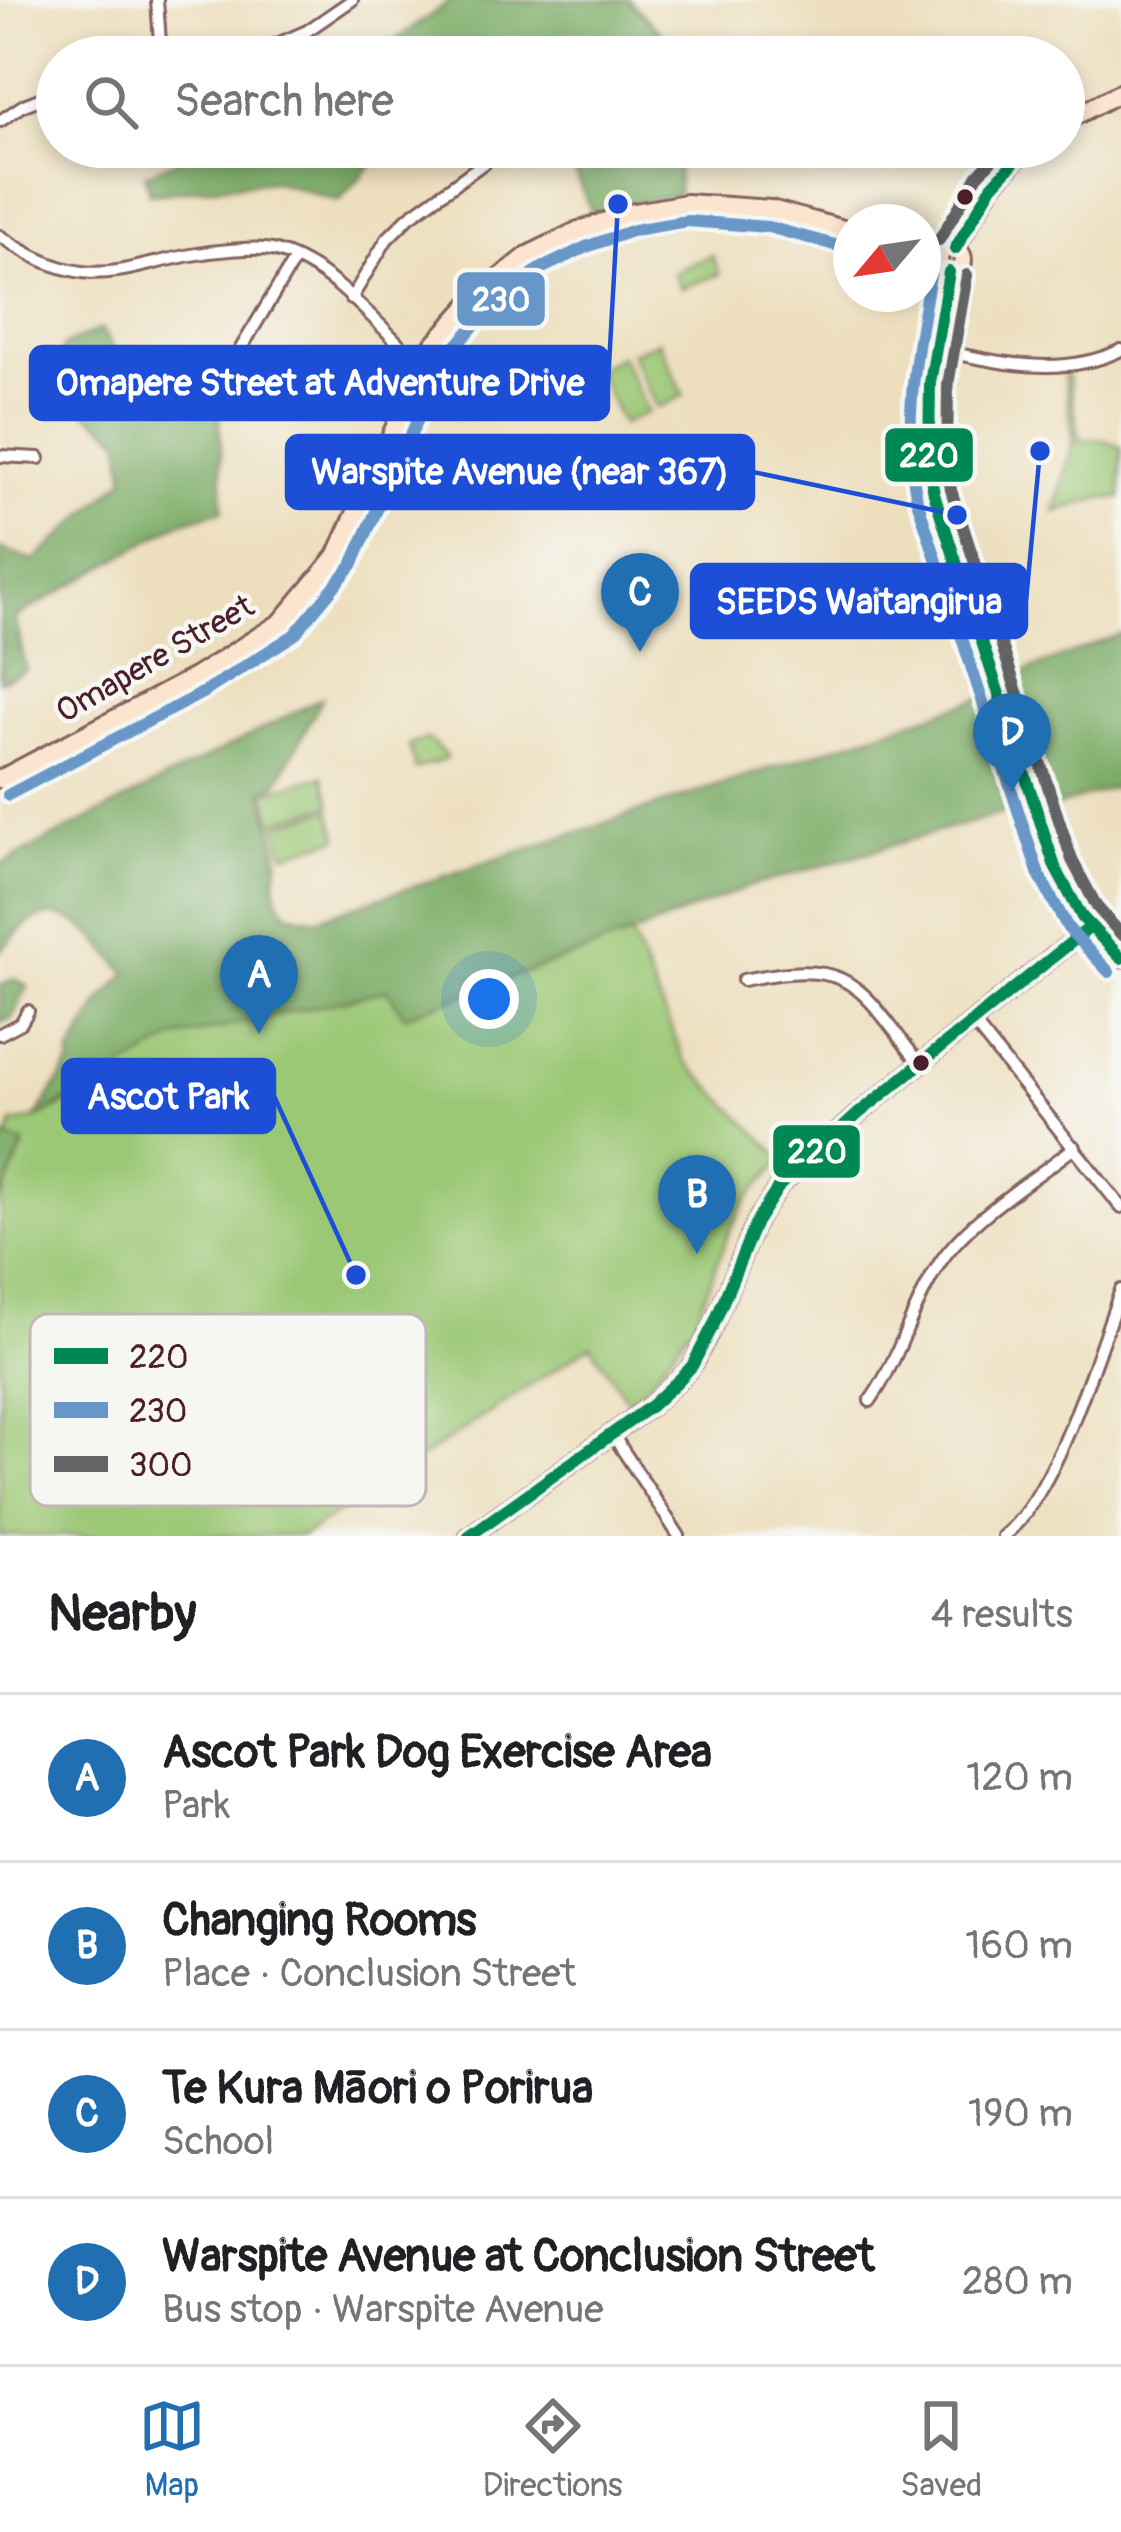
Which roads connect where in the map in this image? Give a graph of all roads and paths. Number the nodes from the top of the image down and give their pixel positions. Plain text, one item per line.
1 (157, 0) edge
2 (352, 0) edge
3 (160, 36) edge
4 (295, 36) edge
5 (1121, 92) edge
6 (36, 100) edge
7 (1085, 111) edge
8 (0, 121) edge
9 (477, 168) edge
10 (1009, 168) edge
11 (833, 226) edge
12 (0, 236) edge
13 (942, 258) edge
14 (295, 259) junction
15 (351, 299) junction
16 (937, 350) junction
17 (1121, 350) edge
18 (421, 366) junction
19 (223, 378) dead end
20 (0, 456) edge
21 (39, 458) dead end
22 (0, 779) edge
23 (1089, 928) junction
24 (1121, 958) edge
25 (742, 980) dead end
26 (28, 1012) dead end
27 (973, 1021) junction
28 (0, 1034) edge
29 (919, 1063) junction
30 (1075, 1147) junction
31 (1121, 1207) edge
32 (1121, 1290) edge
33 (870, 1401) dead end
34 (611, 1432) junction
35 (469, 1536) edge
36 (679, 1536) edge
37 (1003, 1536) edge

1 - 3 street
2 - 4 street
5 - 7 main road
6 - 8 street
9 - 15 street
10 - 13 main road
11 - 18 main road, Omapere Street
12 - 14 street
13 - 16 main road
14 - 15 street
14 - 19 street
15 - 18 street
16 - 17 street
16 - 23 main road
18 - 22 main road, Omapere Street
20 - 21 street
23 - 24 main road
23 - 27 main road
25 - 29 street
26 - 28 street
27 - 29 main road
27 - 30 street
29 - 34 main road
30 - 31 street
30 - 33 street
32 - 37 street
34 - 35 main road
34 - 36 street

